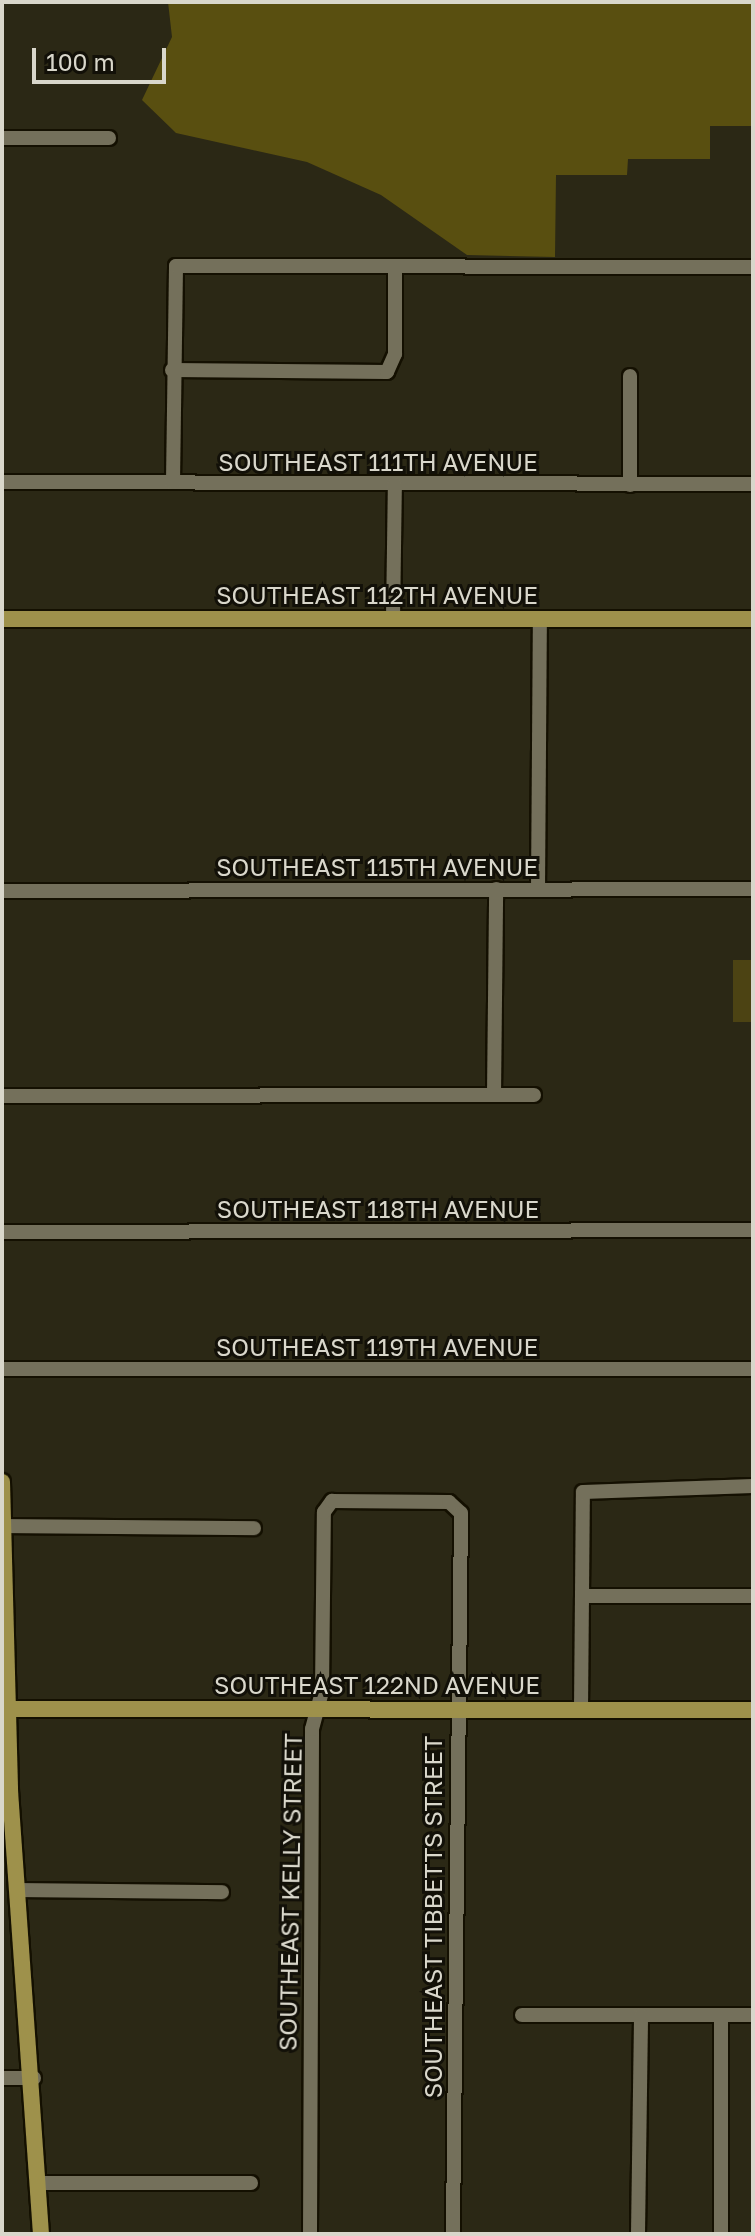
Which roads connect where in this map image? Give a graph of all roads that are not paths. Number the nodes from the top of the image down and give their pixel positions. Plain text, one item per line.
1 (2, 138) edge
2 (109, 138) dead end
3 (395, 266) junction
4 (753, 267) edge
5 (172, 370) junction
6 (630, 376) dead end
7 (2, 482) edge
8 (173, 482) junction
9 (395, 484) junction
10 (753, 484) edge
11 (630, 485) junction
12 (2, 619) edge
13 (393, 619) junction
14 (540, 619) junction
15 (753, 619) edge
16 (496, 889) junction
17 (538, 889) junction
18 (753, 889) edge
19 (2, 891) edge
20 (494, 1095) junction
21 (534, 1095) dead end
22 (2, 1096) edge
23 (753, 1230) edge
24 (2, 1232) edge
25 (2, 1369) edge
26 (753, 1369) edge
27 (2, 1482) edge
28 (753, 1486) edge
29 (327, 1504) joint
30 (5, 1526) junction
31 (254, 1528) dead end
32 (582, 1596) junction
33 (753, 1596) edge
34 (457, 1709) junction
35 (581, 1709) junction
36 (8, 1710) edge
37 (317, 1710) junction
38 (753, 1710) edge
39 (6, 1791) edge
40 (22, 1890) junction
41 (222, 1892) dead end
42 (522, 2015) dead end
43 (641, 2015) junction
44 (721, 2015) junction
45 (753, 2015) edge
46 (2, 2078) edge
47 (34, 2078) junction
48 (39, 2183) junction
49 (251, 2183) dead end
50 (41, 2234) edge
51 (310, 2234) edge
52 (453, 2234) edge
53 (638, 2234) edge
54 (721, 2234) edge

1 - 2 street
3 - 4 street
3 - 5 street
3 - 5 street
5 - 8 street
6 - 11 street
7 - 8 street, SOUTHEAST 111TH AVENUE
8 - 9 street, SOUTHEAST 111TH AVENUE
9 - 11 street, SOUTHEAST 111TH AVENUE
9 - 13 street
10 - 11 street, SOUTHEAST 111TH AVENUE
12 - 13 main road, SOUTHEAST 112TH AVENUE
13 - 14 main road, SOUTHEAST 112TH AVENUE
14 - 15 main road, SOUTHEAST 112TH AVENUE
14 - 17 street
16 - 17 street, SOUTHEAST 115TH AVENUE
16 - 19 street, SOUTHEAST 115TH AVENUE
16 - 20 street
17 - 18 street, SOUTHEAST 115TH AVENUE
20 - 21 street
20 - 22 street
23 - 24 street, SOUTHEAST 118TH AVENUE
25 - 26 street, SOUTHEAST 119TH AVENUE
27 - 30 main road
28 - 32 street
29 - 34 street, SOUTHEAST TIBBETTS STREET
29 - 37 street, SOUTHEAST KELLY STREET
30 - 31 street
30 - 36 main road
32 - 33 street
32 - 35 street
34 - 35 main road, SOUTHEAST 122ND AVENUE
34 - 37 main road, SOUTHEAST 122ND AVENUE
34 - 52 street, SOUTHEAST TIBBETTS STREET
35 - 38 main road, SOUTHEAST 122ND AVENUE
36 - 37 main road, SOUTHEAST 122ND AVENUE
36 - 39 main road
36 - 40 main road
37 - 51 street, SOUTHEAST KELLY STREET
39 - 40 main road
40 - 41 street
40 - 47 main road
42 - 43 street
43 - 44 street
43 - 53 street
44 - 45 street
44 - 54 street
46 - 47 street
47 - 48 main road
48 - 49 street
48 - 50 main road

